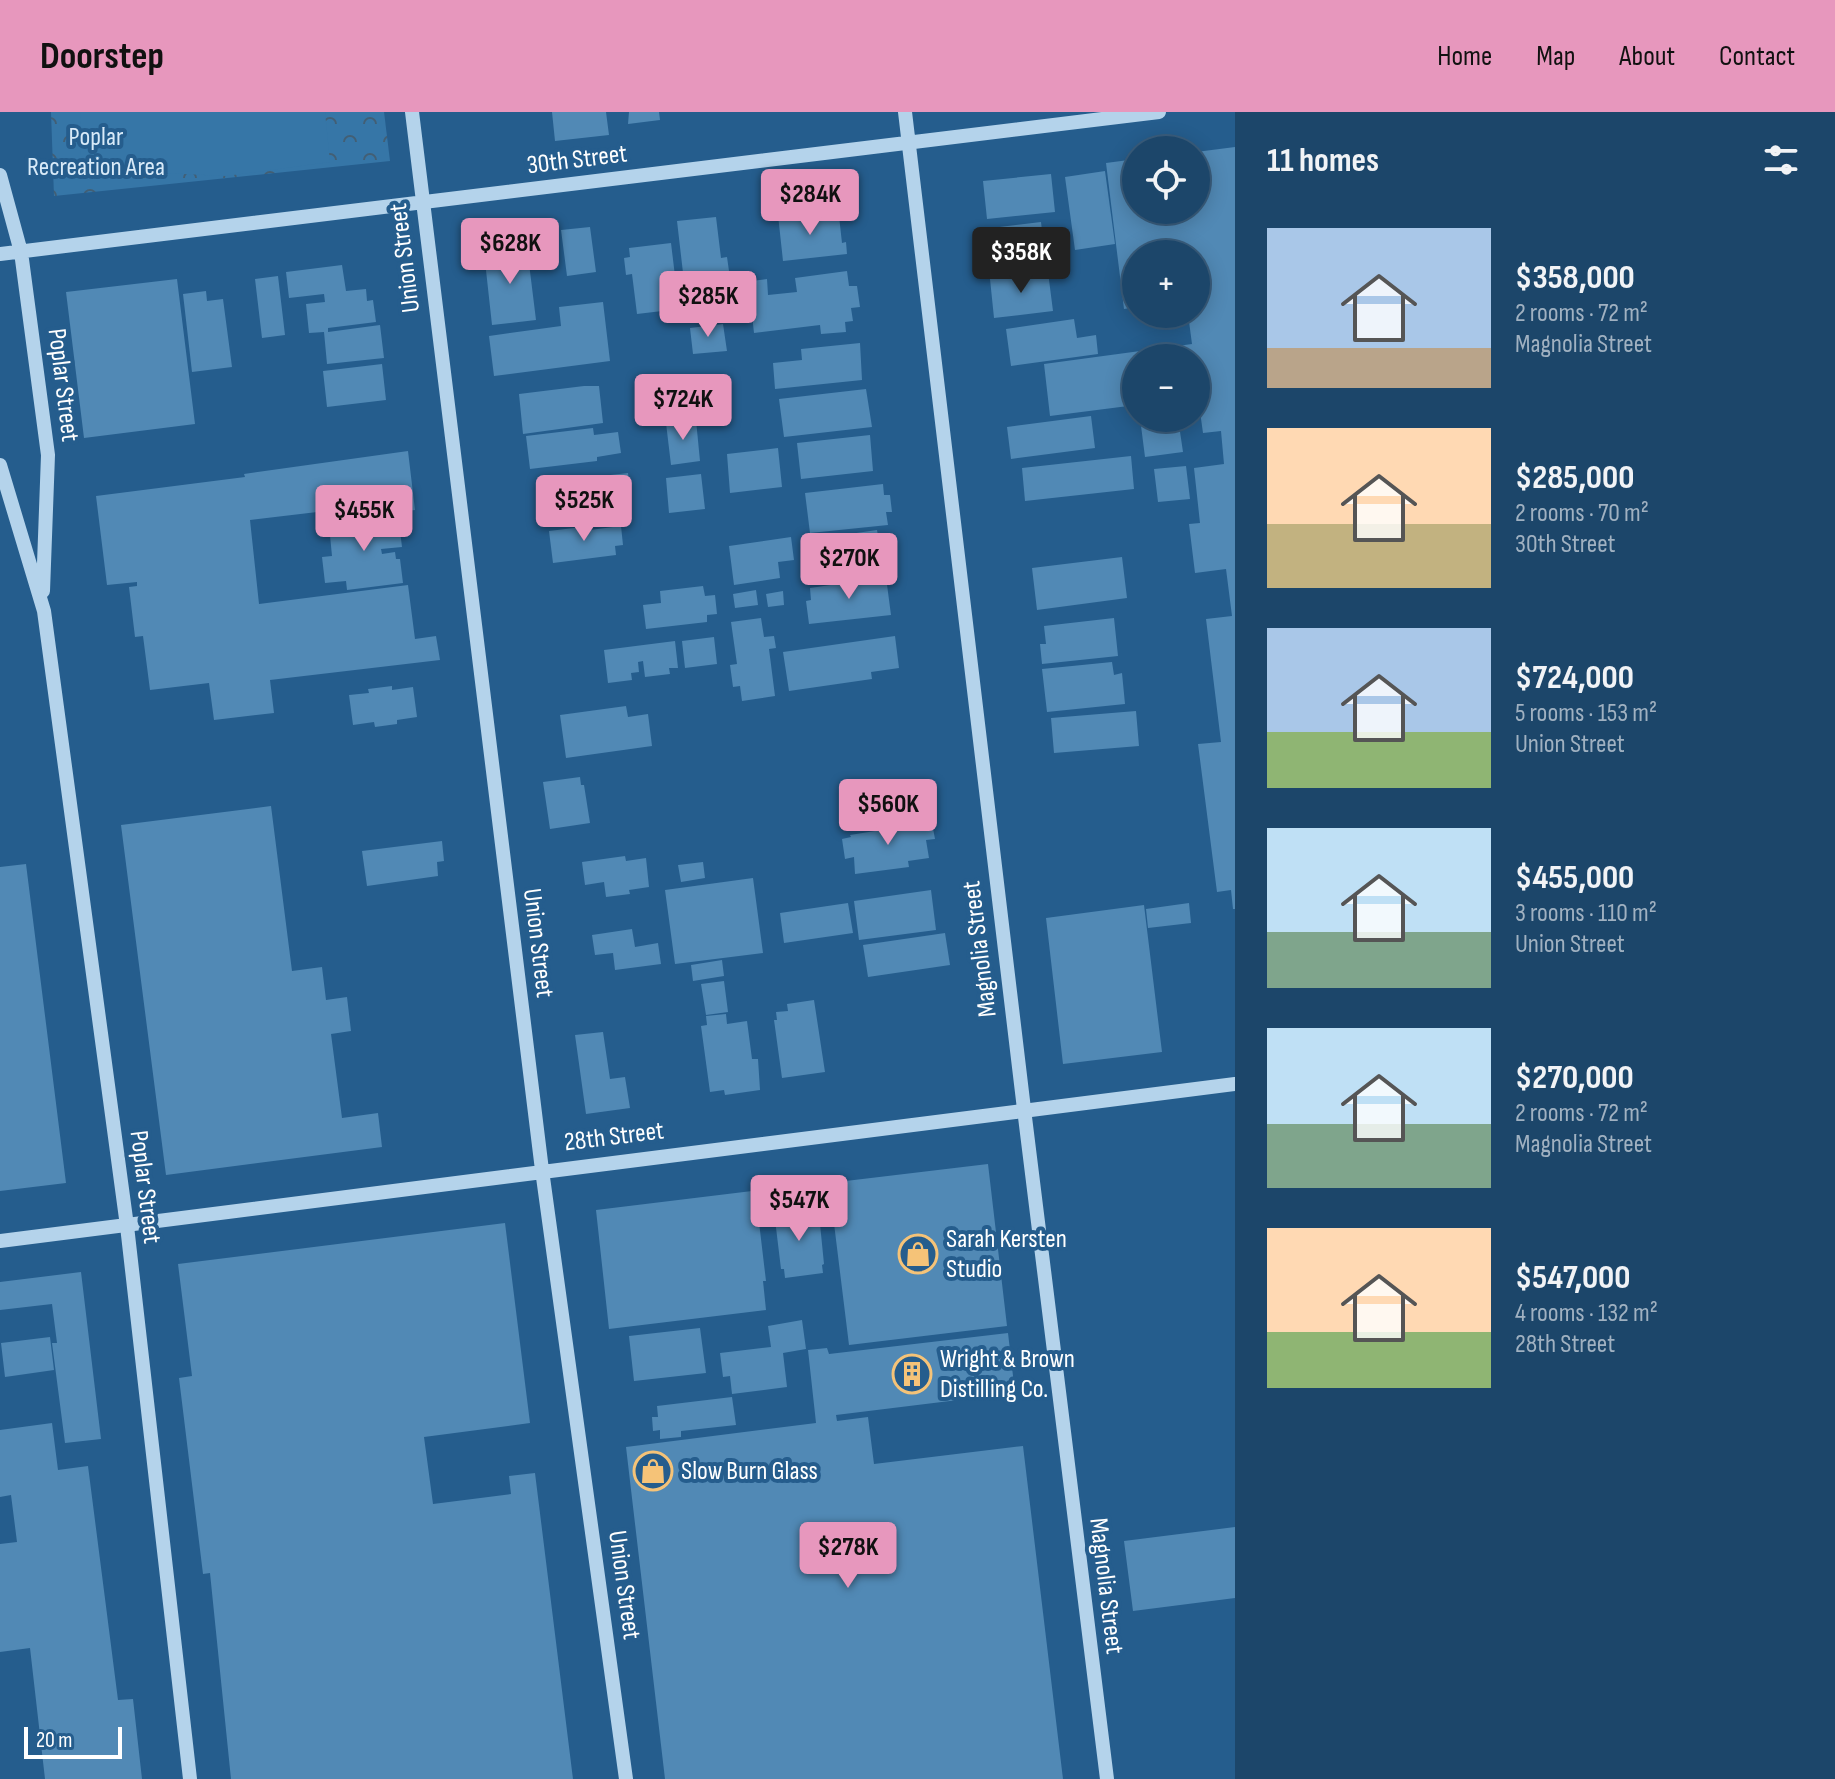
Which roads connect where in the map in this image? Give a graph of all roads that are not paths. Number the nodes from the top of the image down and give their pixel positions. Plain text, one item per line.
1 (412, 112) edge
2 (905, 112) edge
3 (1159, 112) edge
4 (1085, 116) edge
5 (908, 143) junction
6 (0, 175) edge
7 (423, 204) junction
8 (21, 252) junction
9 (0, 254) edge
10 (0, 465) edge
11 (43, 604) junction
12 (1235, 1084) edge
13 (1024, 1109) junction
14 (542, 1170) junction
15 (127, 1226) junction
16 (0, 1241) edge
17 (190, 1779) edge
18 (626, 1779) edge
19 (1107, 1779) edge

1 - 7 street, Union Street
2 - 5 street, Magnolia Street
3 - 4 street, 30th Street
4 - 5 street, 30th Street
5 - 7 street, 30th Street
5 - 13 street, Magnolia Street
6 - 8 street, Poplar Street
7 - 8 street, 30th Street
7 - 14 street, Union Street
8 - 9 street, 30th Street
8 - 11 street, Poplar Street
10 - 11 street, Poplar Street
11 - 15 street, Poplar Street
12 - 13 street, 28th Street
13 - 14 street, 28th Street
13 - 19 street, Magnolia Street
14 - 15 street, 28th Street
14 - 18 street, Union Street
15 - 16 street, 28th Street
15 - 17 street, Poplar Street

